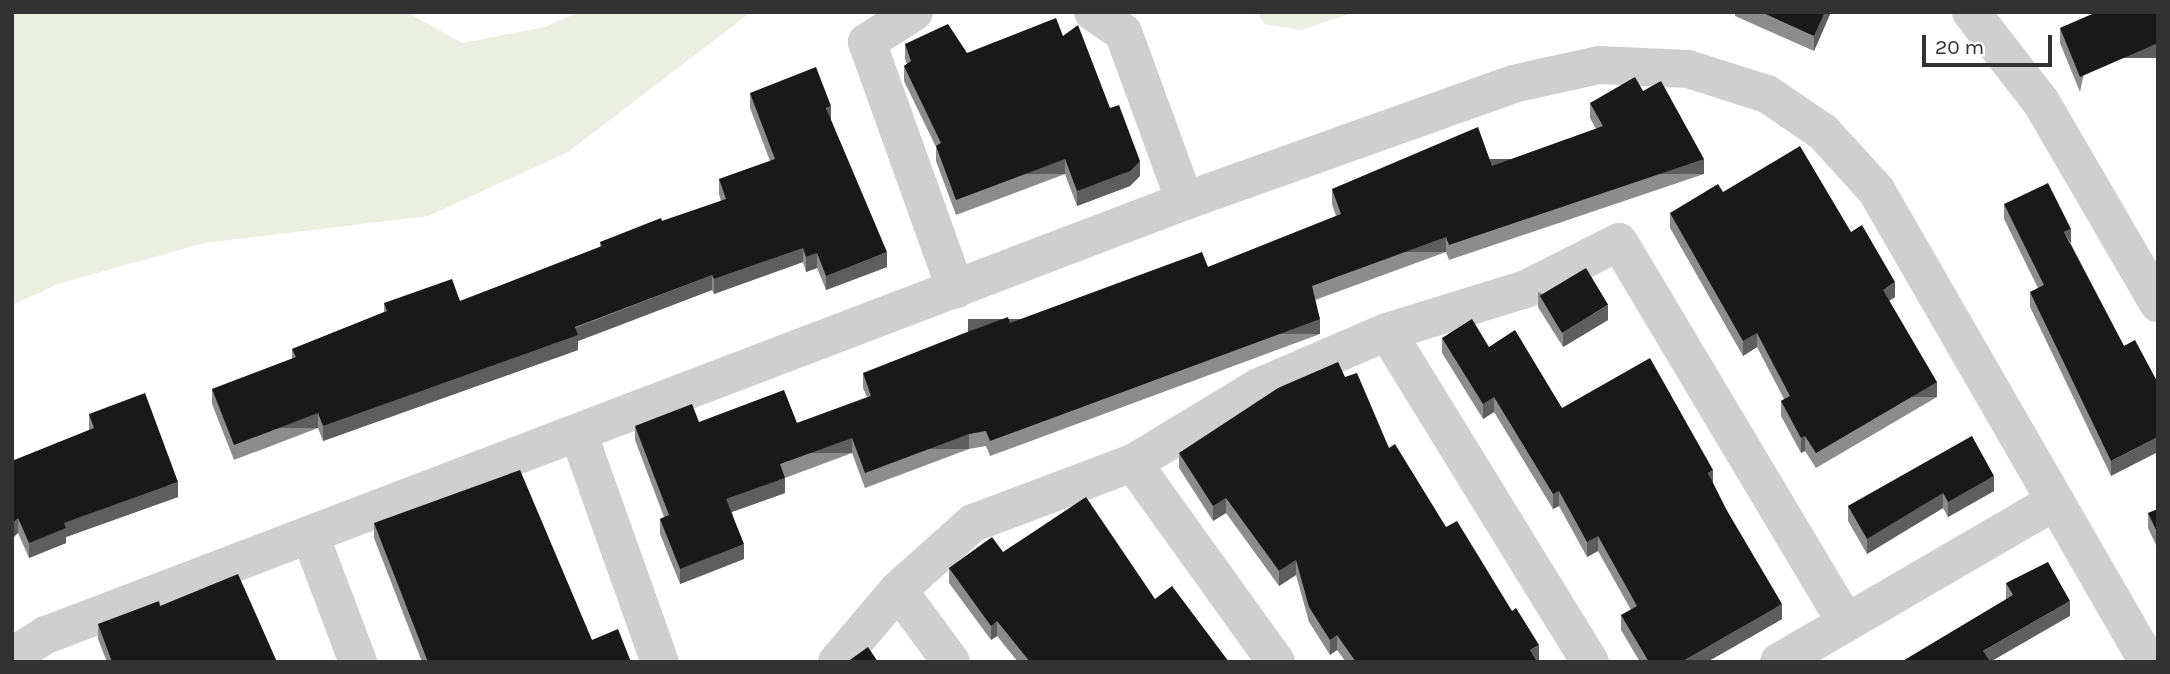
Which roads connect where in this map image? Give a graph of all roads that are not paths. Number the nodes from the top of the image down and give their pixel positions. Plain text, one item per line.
1 (914, 12) edge
2 (1093, 12) edge
3 (1971, 12) edge
4 (1185, 201) junction
5 (956, 290) junction
6 (2158, 303) edge
7 (1387, 332) junction
8 (579, 435) junction
9 (1133, 463) junction
10 (2056, 502) junction
11 (310, 535) junction
12 (898, 590) junction
13 (1845, 621) junction
14 (52, 648) edge
15 (12, 656) edge
16 (358, 662) edge
17 (660, 662) edge
18 (837, 662) edge
19 (951, 662) edge
20 (1276, 662) edge
21 (1590, 662) edge
22 (1779, 662) edge
23 (2148, 662) edge

1 - 5 street
2 - 4 street
3 - 6 street
4 - 5 street
4 - 10 street
5 - 8 street
7 - 9 street
7 - 13 street
7 - 21 street
8 - 11 street
8 - 17 street
9 - 12 street
9 - 20 street
10 - 13 street
10 - 23 street
11 - 14 street
11 - 16 street
12 - 18 street
12 - 19 street
13 - 22 street
14 - 15 street

